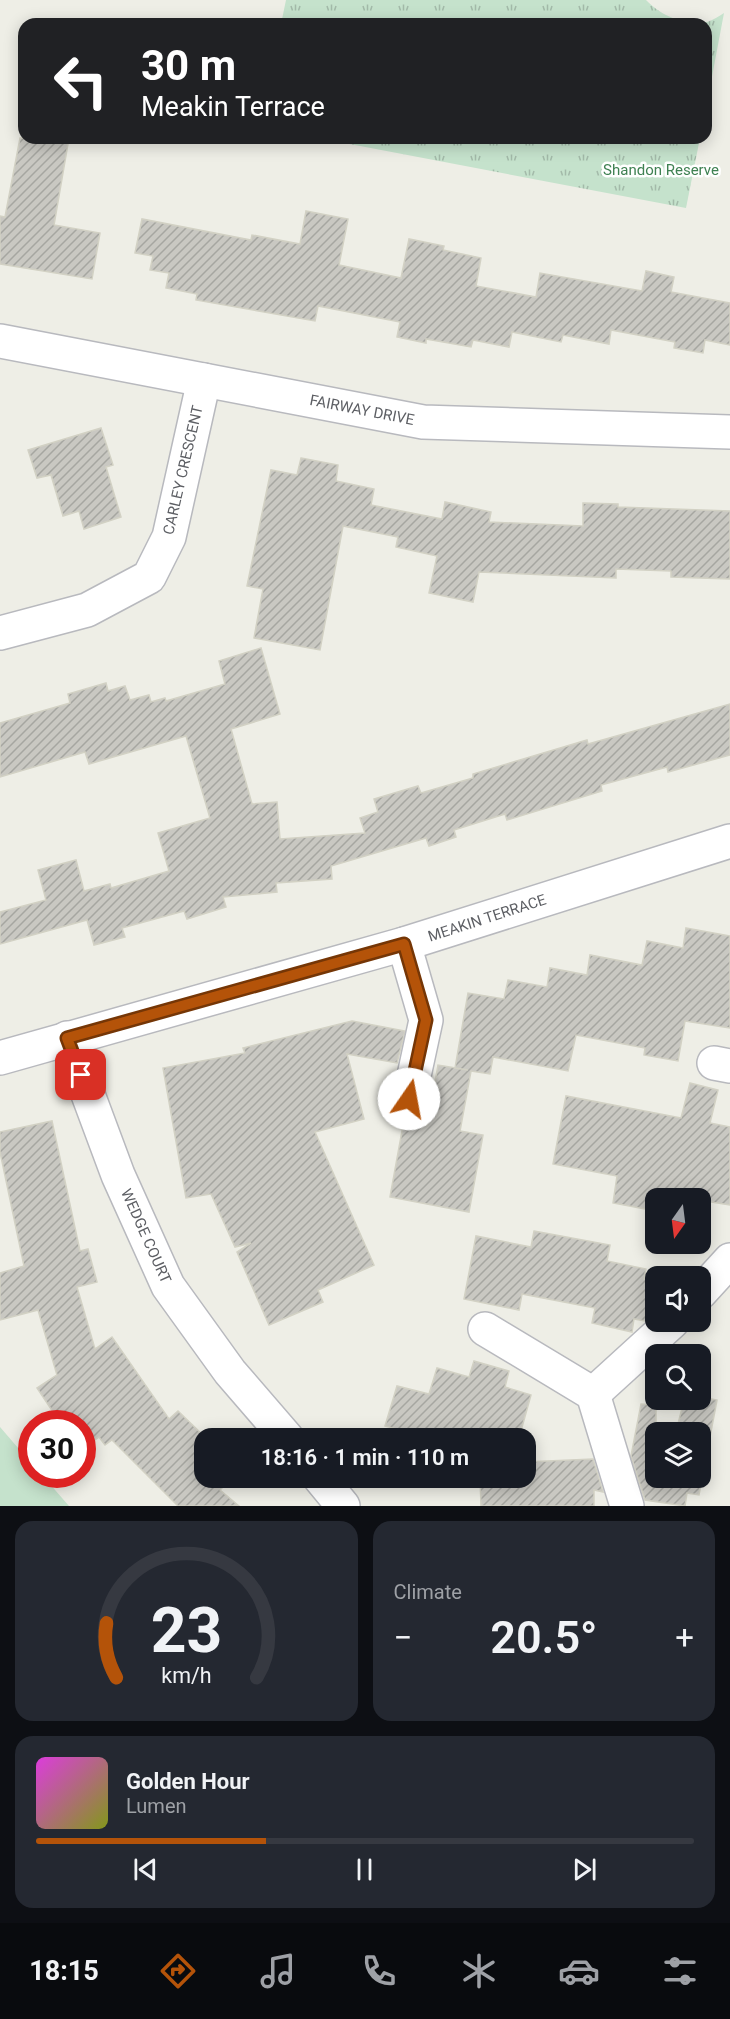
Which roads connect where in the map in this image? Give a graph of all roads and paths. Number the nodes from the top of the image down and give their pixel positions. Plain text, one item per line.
1 (0, 341) edge
2 (204, 380) junction
3 (730, 432) edge
4 (0, 633) edge
5 (730, 841) edge
6 (404, 944) junction
7 (67, 1038) junction
8 (0, 1058) edge
9 (409, 1099) dead end
10 (730, 1260) edge
11 (711, 1281) edge
12 (485, 1329) dead end
13 (661, 1332) edge
14 (593, 1394) junction
15 (278, 1428) edge
16 (328, 1488) edge
17 (343, 1506) edge
18 (627, 1506) edge

1 - 2 street, FAIRWAY DRIVE
2 - 3 street, FAIRWAY DRIVE
2 - 4 street, CARLEY CRESCENT
5 - 6 street, MEAKIN TERRACE
6 - 7 street, MEAKIN TERRACE
6 - 9 street
7 - 8 street, MEAKIN TERRACE
7 - 15 street, WEDGE COURT
10 - 11 street
12 - 14 street
13 - 14 street
14 - 18 street
16 - 17 street

